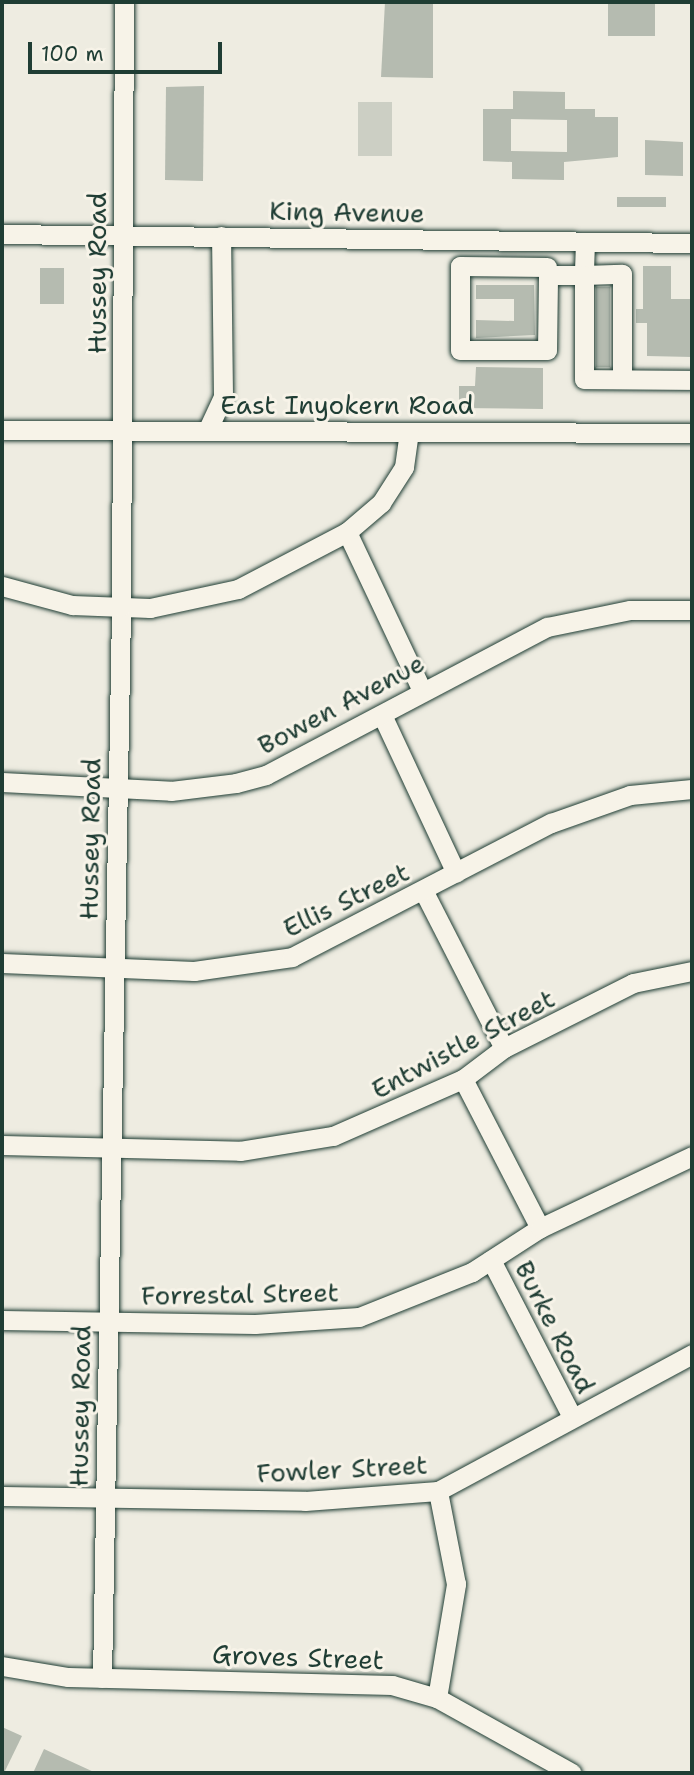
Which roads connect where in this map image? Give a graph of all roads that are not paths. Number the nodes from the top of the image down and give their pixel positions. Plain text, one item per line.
1 (124, 2) edge
2 (2, 234) edge
3 (124, 234) junction
4 (221, 236) junction
5 (548, 241) junction
6 (585, 242) junction
7 (692, 243) edge
8 (547, 271) junction
9 (584, 275) junction
10 (622, 379) junction
11 (692, 380) edge
12 (2, 430) edge
13 (121, 431) junction
14 (207, 431) junction
15 (409, 432) junction
16 (692, 433) edge
17 (347, 532) junction
18 (2, 586) edge
19 (121, 607) junction
20 (692, 610) edge
21 (422, 691) junction
22 (382, 715) junction
23 (2, 782) edge
24 (117, 789) junction
25 (692, 789) edge
26 (456, 873) junction
27 (424, 892) junction
28 (2, 963) edge
29 (112, 966) junction
30 (692, 971) edge
31 (504, 1048) junction
32 (463, 1079) junction
33 (2, 1145) edge
34 (110, 1150) junction
35 (692, 1156) edge
36 (540, 1228) junction
37 (491, 1260) junction
38 (2, 1320) edge
39 (108, 1322) junction
40 (692, 1354) edge
41 (572, 1417) junction
42 (438, 1491) junction
43 (2, 1496) edge
44 (104, 1497) junction
45 (2, 1666) edge
46 (102, 1678) junction
47 (437, 1698) junction
48 (572, 1773) edge

1 - 3 street, Hussey Road
2 - 3 street, King Avenue
3 - 4 street, King Avenue
3 - 13 street, Hussey Road
4 - 5 street, King Avenue
4 - 14 street
5 - 6 street, King Avenue
5 - 8 street
6 - 7 street, King Avenue
6 - 9 street
8 - 8 street
8 - 9 street
9 - 10 street
9 - 10 street
10 - 11 street
12 - 13 street, East Inyokern Road
13 - 14 street, East Inyokern Road
13 - 19 street, Hussey Road
14 - 15 street, East Inyokern Road
15 - 16 street, East Inyokern Road
15 - 17 street
17 - 19 street
17 - 21 street
18 - 19 street
19 - 24 street, Hussey Road
20 - 21 street, Bowen Avenue
21 - 22 street, Bowen Avenue
22 - 24 street, Bowen Avenue
22 - 26 street
23 - 24 street, Bowen Avenue
24 - 29 street, Hussey Road
25 - 26 street, Ellis Street
26 - 27 street, Ellis Street
27 - 29 street, Ellis Street
27 - 31 street
28 - 29 street, Ellis Street
29 - 34 street, Hussey Road
30 - 31 street, Entwistle Street
31 - 32 street, Entwistle Street
32 - 34 street, Entwistle Street
32 - 36 street, Burke Road
33 - 34 street, Entwistle Street
34 - 39 street, Hussey Road
35 - 36 street, Forrestal Street
36 - 37 street, Forrestal Street
37 - 39 street, Forrestal Street
37 - 41 street, Burke Road
38 - 39 street, Forrestal Street
39 - 44 street, Hussey Road
40 - 41 street, Fowler Street
41 - 42 street, Fowler Street
42 - 44 street, Fowler Street
42 - 47 street
43 - 44 street, Fowler Street
44 - 46 street, Hussey Road
45 - 46 street, Groves Street
46 - 47 street, Groves Street
47 - 48 street, Groves Street

